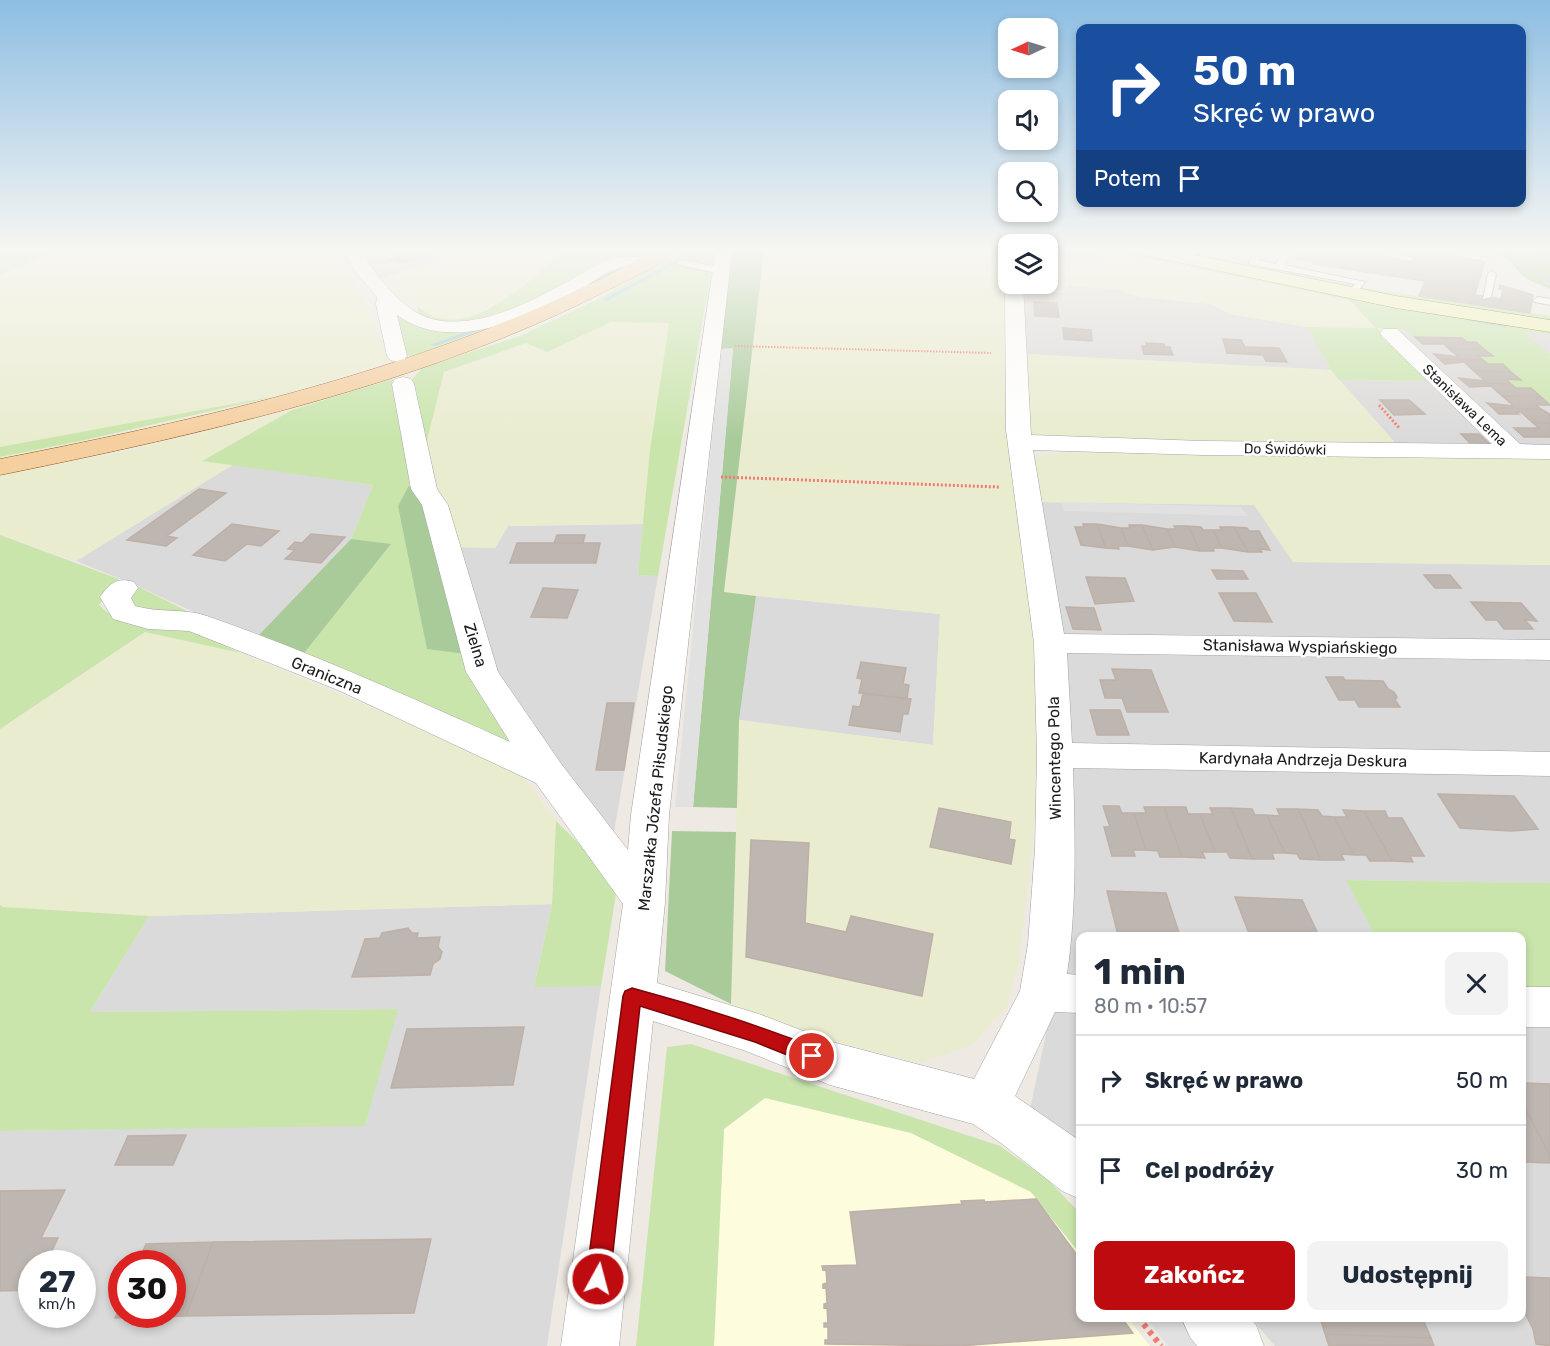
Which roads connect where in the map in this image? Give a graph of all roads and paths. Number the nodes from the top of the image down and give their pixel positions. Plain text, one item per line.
1 (387, 313) edge
2 (409, 313) edge
3 (509, 313) edge
4 (550, 313) edge
5 (715, 313) edge
6 (1015, 313) edge
7 (1506, 313) edge
8 (1550, 326) edge
9 (1390, 333) dead end
10 (710, 346) junction
11 (1016, 355) junction
12 (1020, 442) junction
13 (1514, 452) junction
14 (1550, 452) edge
15 (4, 466) edge
16 (693, 477) junction
17 (1027, 488) junction
18 (123, 588) dead end
19 (1050, 643) junction
20 (1550, 651) edge
21 (1055, 755) junction
22 (1550, 764) edge
23 (549, 774) junction
24 (644, 902) junction
25 (1061, 993) edge
26 (632, 996) junction
27 (1526, 1007) edge
28 (1550, 1007) edge
29 (986, 1105) junction
30 (1076, 1170) edge
31 (1142, 1322) edge
32 (1214, 1322) edge
33 (590, 1346) edge
34 (1161, 1346) edge
35 (1235, 1346) edge

1 - 23 street, Zielna
2 - 3 street
4 - 15 main road
5 - 10 street, Marszałka Józefa Piłsudskiego
6 - 11 street, Wincentego Pola
7 - 8 main road
9 - 13 street, Stanisława Lema
10 - 11 path
10 - 16 street, Marszałka Józefa Piłsudskiego
11 - 12 street, Wincentego Pola
12 - 13 street, Do Świdówki
12 - 17 street, Wincentego Pola
13 - 14 street, Do Świdówki
16 - 17 path
16 - 24 street, Marszałka Józefa Piłsudskiego
17 - 19 street, Wincentego Pola
18 - 23 street, Graniczna
19 - 20 street, Stanisława Wyspiańskiego
19 - 21 street, Wincentego Pola
21 - 22 street, Kardynała Andrzeja Deskura
21 - 25 street, Wincentego Pola
23 - 24 street, Zielna
24 - 26 street, Marszałka Józefa Piłsudskiego
25 - 29 street, Wincentego Pola
26 - 29 street
26 - 33 street, Marszałka Józefa Piłsudskiego
27 - 28 street
29 - 30 street
31 - 34 path
32 - 35 street

